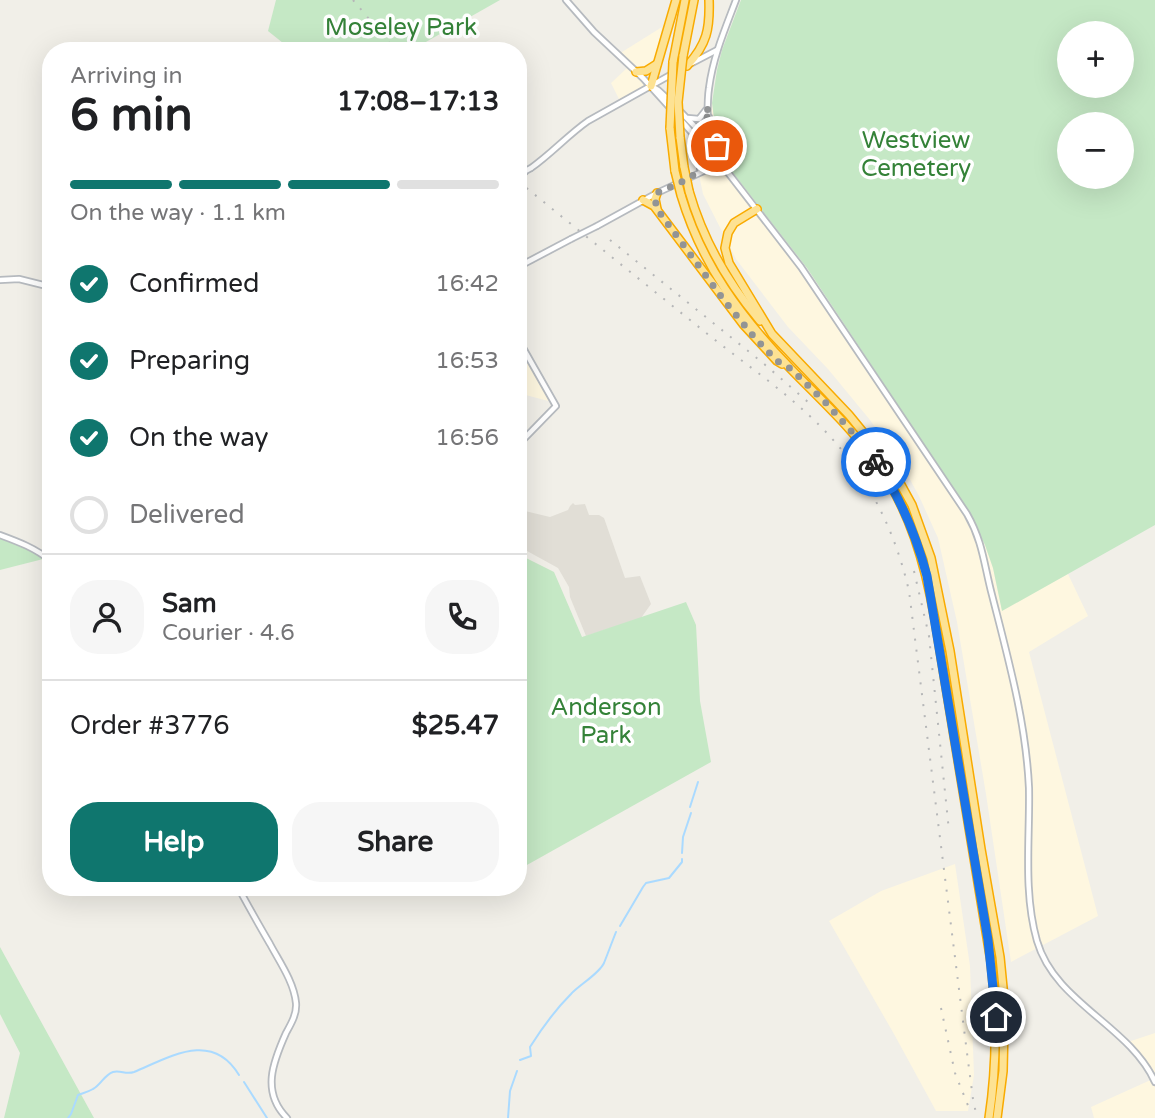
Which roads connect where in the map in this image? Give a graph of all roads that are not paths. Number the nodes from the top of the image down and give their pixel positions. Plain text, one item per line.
1 (566, 0) edge
2 (676, 0) edge
3 (685, 0) edge
4 (694, 0) edge
5 (709, 0) edge
6 (737, 0) edge
7 (717, 50) junction
8 (657, 64) junction
9 (687, 66) junction
10 (636, 72) junction
11 (667, 78) junction
12 (651, 86) junction
13 (666, 96) junction
14 (707, 107) junction
15 (687, 118) junction
16 (706, 143) junction
17 (705, 158) junction
18 (719, 160) junction
19 (700, 169) junction
20 (527, 170) edge
21 (694, 175) junction
22 (657, 193) junction
23 (643, 200) junction
24 (657, 209) junction
25 (757, 209) junction
26 (527, 262) edge
27 (0, 280) edge
28 (42, 285) edge
29 (772, 334) junction
30 (527, 354) edge
31 (791, 369) junction
32 (527, 436) edge
33 (0, 535) edge
34 (42, 554) edge
35 (243, 896) edge
36 (1155, 1082) edge
37 (287, 1118) edge
38 (989, 1118) edge
39 (997, 1118) edge

1 - 10 main road
2 - 8 highway
3 - 31 highway, bridge
4 - 29 highway, bridge
5 - 9 highway
6 - 7 main road
7 - 9 main road
7 - 14 main road
8 - 10 highway
8 - 12 highway
9 - 11 main road
10 - 12 main road
11 - 12 main road
11 - 13 main road
12 - 13 main road
12 - 16 main road
12 - 17 main road
12 - 20 main road, bridge
13 - 15 main road
14 - 15 main road
14 - 16 main road
14 - 18 main road
15 - 16 main road
16 - 17 main road
16 - 18 main road
17 - 19 main road
18 - 19 main road
18 - 21 main road
18 - 25 main road
19 - 21 main road
21 - 22 main road
22 - 23 main road
22 - 24 highway
23 - 24 highway
23 - 26 main road, bridge
24 - 31 highway
25 - 29 highway
25 - 36 main road
27 - 28 main road
29 - 39 highway
30 - 32 main road
31 - 38 highway
33 - 34 main road
35 - 37 main road

